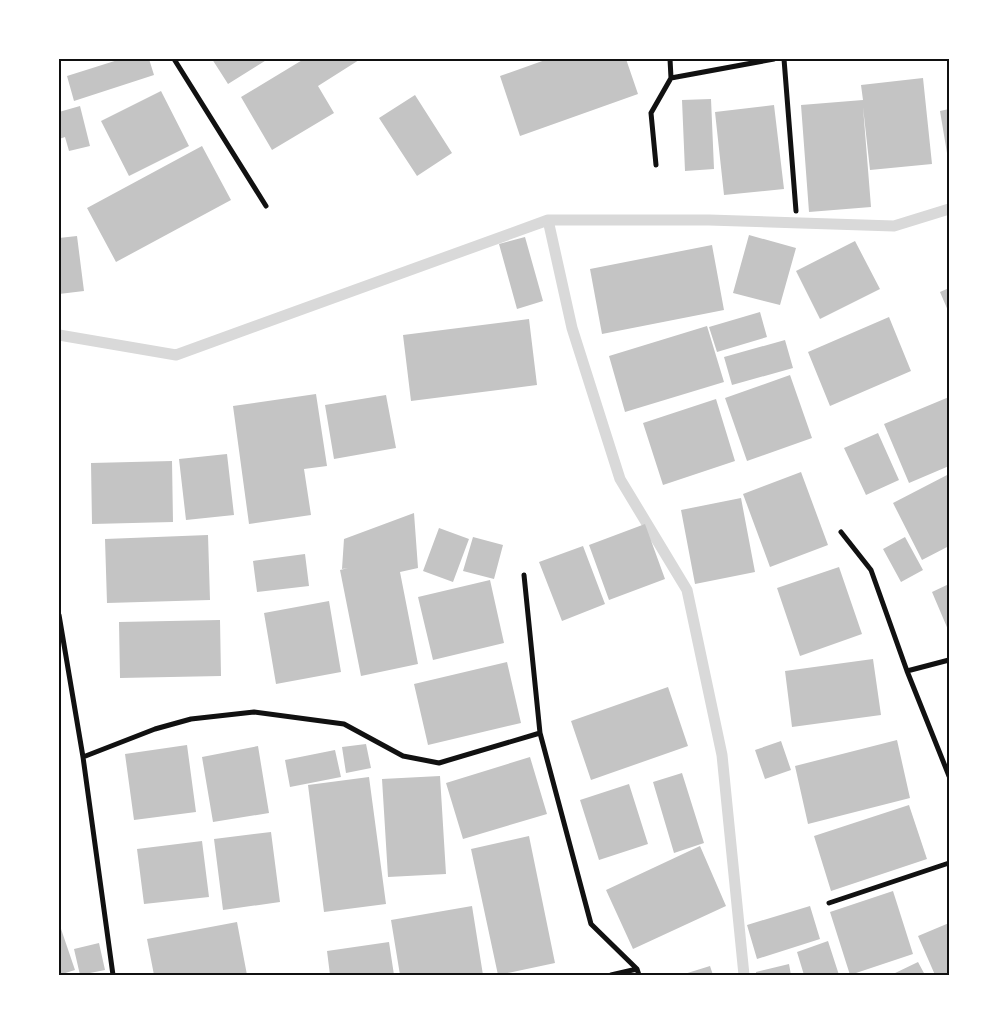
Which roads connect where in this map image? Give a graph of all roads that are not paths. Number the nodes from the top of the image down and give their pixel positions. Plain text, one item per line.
1 (174, 59) edge
2 (670, 59) edge
3 (774, 59) edge
4 (784, 59) edge
5 (671, 78) junction
6 (656, 165) dead end
7 (266, 206) dead end
8 (796, 211) dead end
9 (841, 532) dead end
10 (524, 575) dead end
11 (59, 615) edge
12 (949, 660) edge
13 (907, 671) junction
14 (540, 733) junction
15 (83, 757) junction
16 (949, 776) edge
17 (949, 863) edge
18 (829, 903) dead end
19 (637, 969) junction
20 (113, 975) edge
21 (611, 975) edge
22 (639, 975) edge

1 - 7 street
2 - 5 street
3 - 5 street
4 - 8 street
5 - 6 street
9 - 13 street
10 - 14 street
11 - 15 street
12 - 13 street
13 - 16 street
14 - 15 street
14 - 19 street
15 - 20 street
17 - 18 street
19 - 21 street
19 - 22 street

